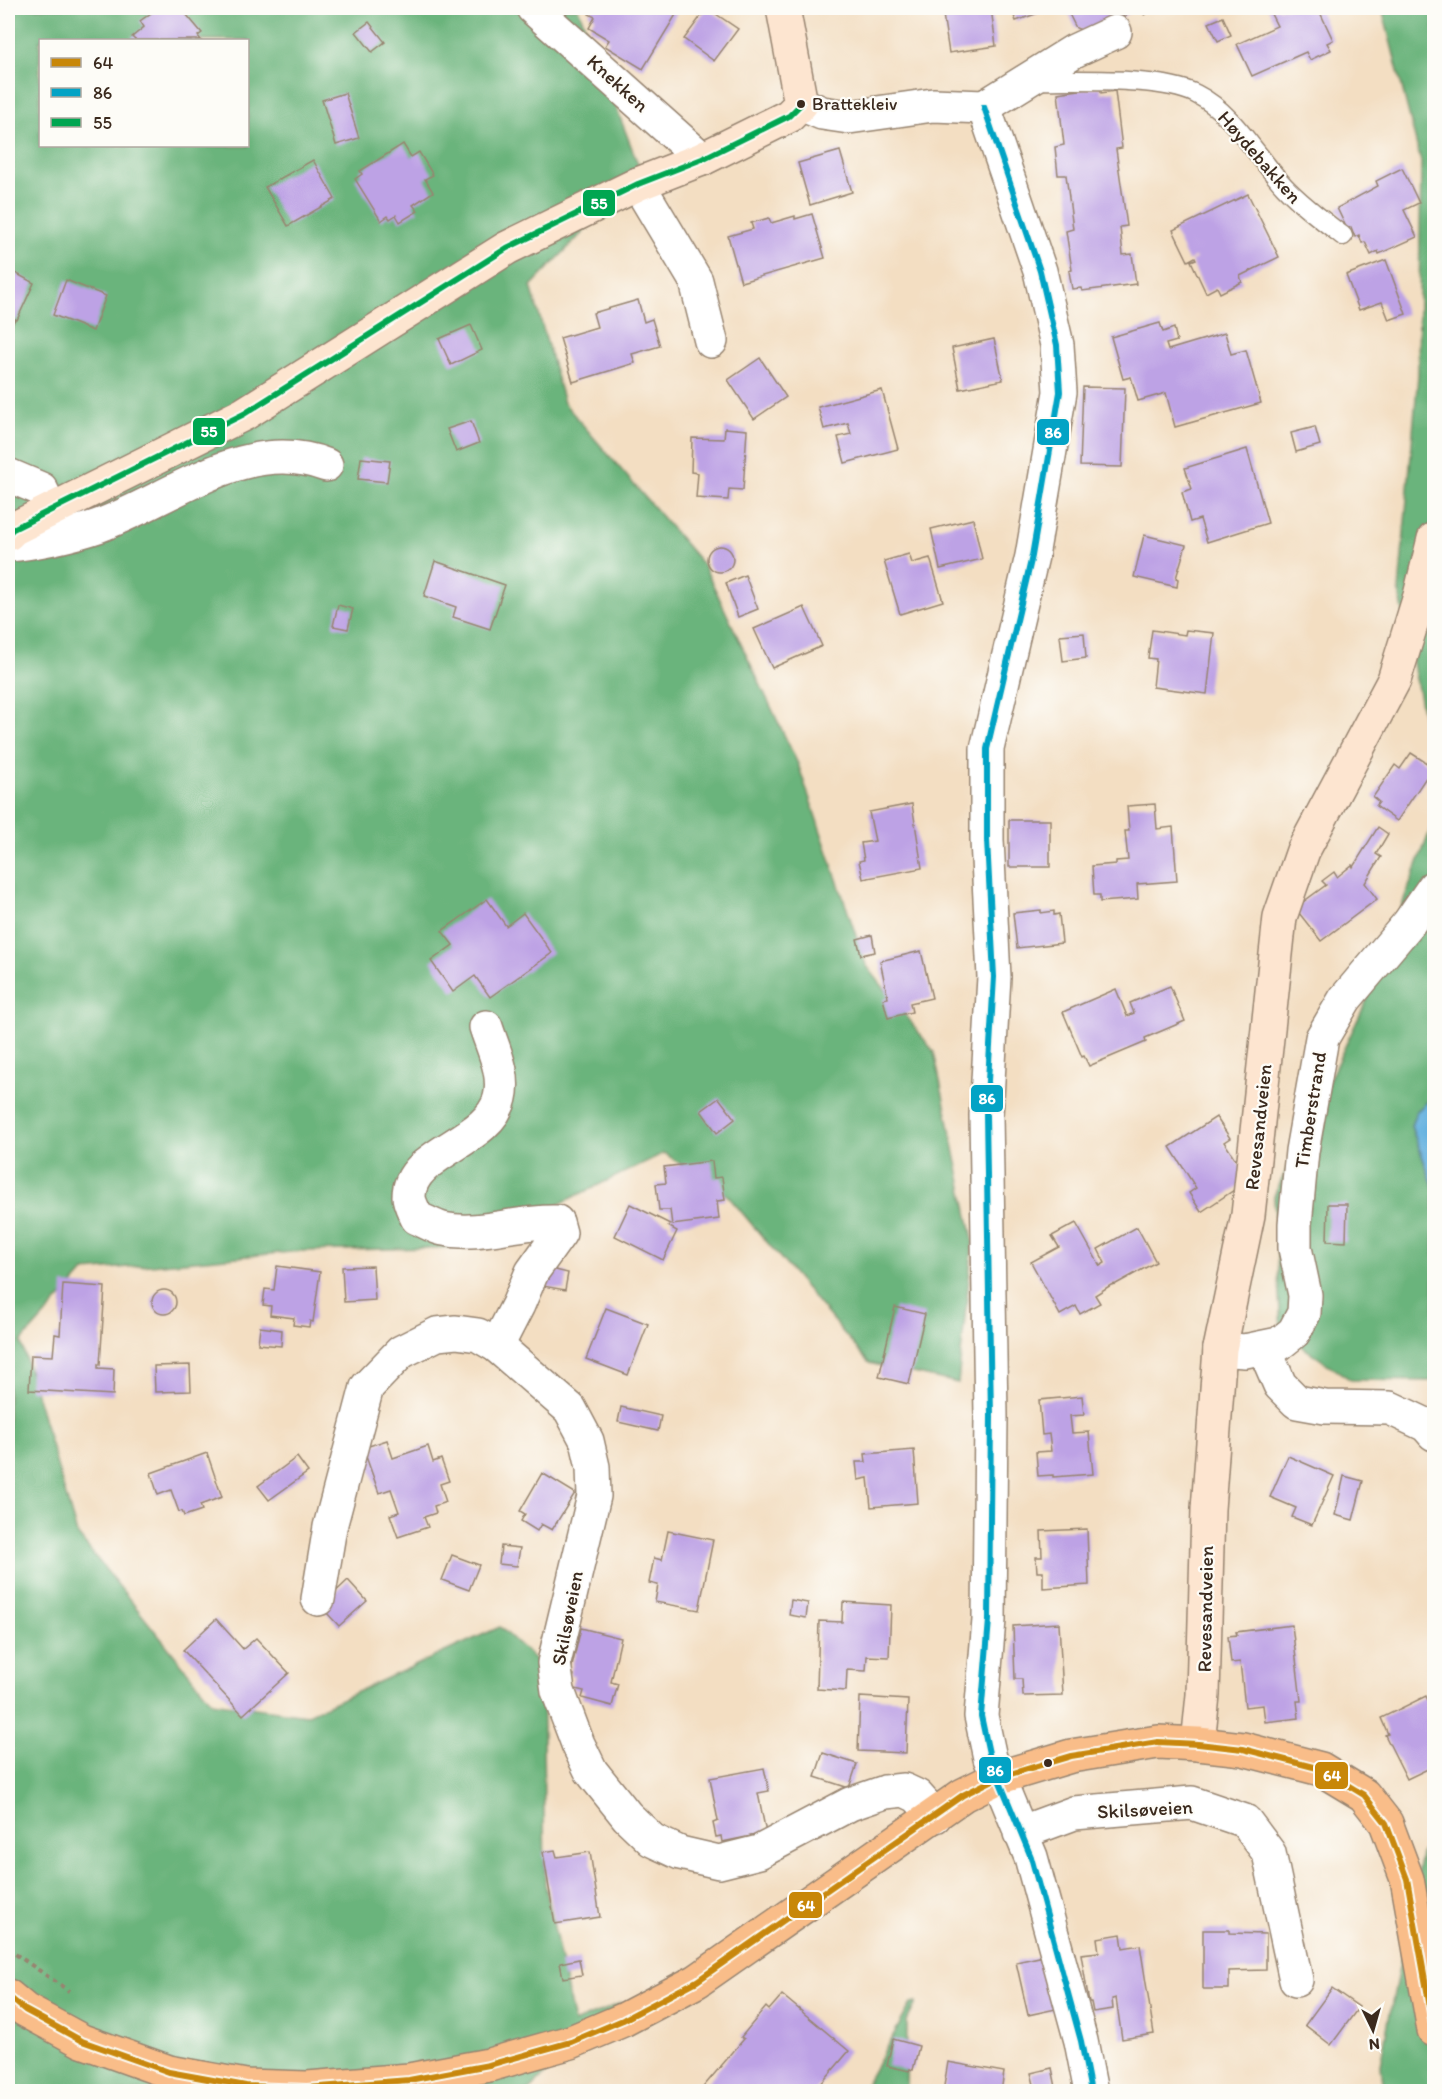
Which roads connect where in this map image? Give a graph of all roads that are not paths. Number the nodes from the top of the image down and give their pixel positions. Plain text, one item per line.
1 (533, 8) edge
2 (783, 8) edge
3 (1115, 32) dead end
4 (1029, 80) junction
5 (801, 104) junction
6 (984, 107) junction
7 (702, 159) junction
8 (639, 184) junction
9 (1343, 236) dead end
10 (711, 341) dead end
11 (326, 465) dead end
12 (8, 476) edge
13 (51, 510) junction
14 (8, 534) edge
15 (1434, 538) edge
16 (8, 545) edge
17 (1434, 887) edge
18 (486, 1027) dead end
19 (496, 1346) junction
20 (1264, 1348) junction
21 (1220, 1349) junction
22 (1434, 1434) edge
23 (318, 1599) dead end
24 (1197, 1744) junction
25 (997, 1778) junction
26 (935, 1816) junction
27 (1020, 1833) junction
28 (1296, 1980) dead end
29 (8, 1996) edge
30 (1434, 2030) edge
31 (1091, 2091) edge

1 - 7 street, Knekken
2 - 5 main road
3 - 4 street
4 - 6 street
4 - 9 lane, Høydebakken
5 - 6 street
5 - 7 main road
6 - 25 street
7 - 8 main road
8 - 10 street
8 - 13 main road
11 - 16 street
12 - 13 street
13 - 14 main road
15 - 21 main road, Revesandveien
17 - 20 street, Timberstrand
18 - 19 street
19 - 23 street, Skilsøveien
19 - 26 street, Skilsøveien
20 - 21 street, Timberstrand
20 - 22 street
21 - 24 main road, Revesandveien
24 - 25 main road
24 - 30 main road
25 - 26 main road
25 - 27 street
26 - 29 main road
27 - 28 street, Skilsøveien
27 - 31 street

